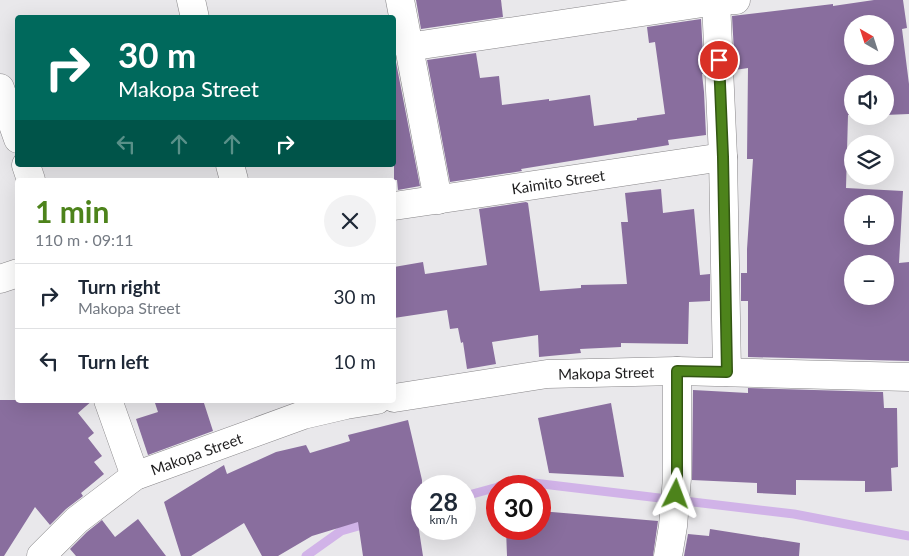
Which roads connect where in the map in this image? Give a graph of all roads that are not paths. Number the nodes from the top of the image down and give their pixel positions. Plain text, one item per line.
1 (191, 0) edge
2 (400, 0) edge
3 (728, 1) edge
4 (194, 15) edge
5 (408, 47) junction
6 (0, 88) edge
7 (15, 130) edge
8 (723, 157) junction
9 (438, 200) junction
10 (396, 206) edge
11 (15, 274) edge
12 (0, 279) edge
13 (677, 371) junction
14 (727, 372) junction
15 (909, 377) edge
16 (396, 398) edge
17 (109, 403) edge
18 (358, 403) edge
19 (135, 476) junction
20 (41, 556) edge
21 (668, 556) edge

1 - 4 street
2 - 5 street
3 - 5 street
3 - 8 street
5 - 9 street
6 - 7 street
8 - 9 street, Kaimito Street
8 - 14 street
9 - 10 street, Kaimito Street
11 - 12 street
13 - 14 street, Makopa Street
13 - 16 street, Makopa Street
13 - 21 street
14 - 15 street, Makopa Street
17 - 19 street
18 - 19 street, Makopa Street
19 - 20 street, Makopa Street

